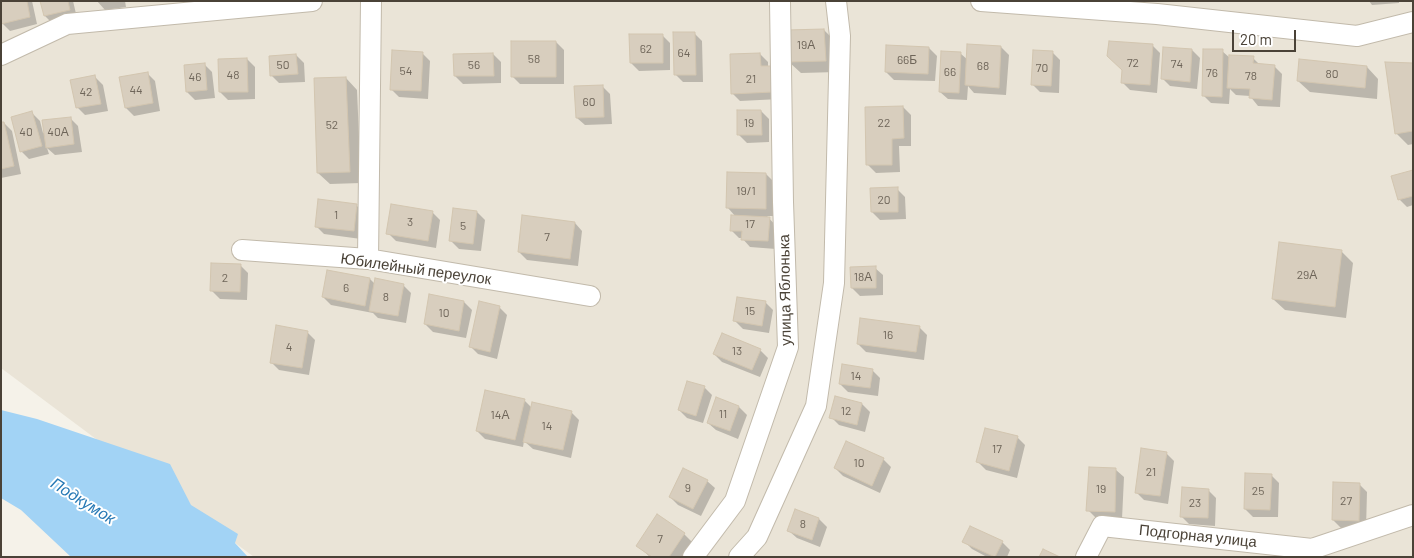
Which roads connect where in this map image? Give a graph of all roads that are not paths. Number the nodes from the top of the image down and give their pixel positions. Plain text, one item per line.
1 (312, 1) edge
2 (371, 1) edge
3 (780, 1) edge
4 (836, 1) edge
5 (981, 1) edge
6 (1413, 22) edge
7 (1, 55) edge
8 (242, 250) dead end
9 (368, 260) junction
10 (590, 296) dead end
11 (1413, 515) edge
12 (693, 557) edge
13 (739, 557) edge
14 (1086, 557) edge

1 - 7 street
2 - 9 street
3 - 12 street, улица Яблонька
4 - 13 street
5 - 6 street
8 - 9 street, Юбилейный переулок
9 - 10 street, Юбилейный переулок
11 - 14 street, Подгорная улица

